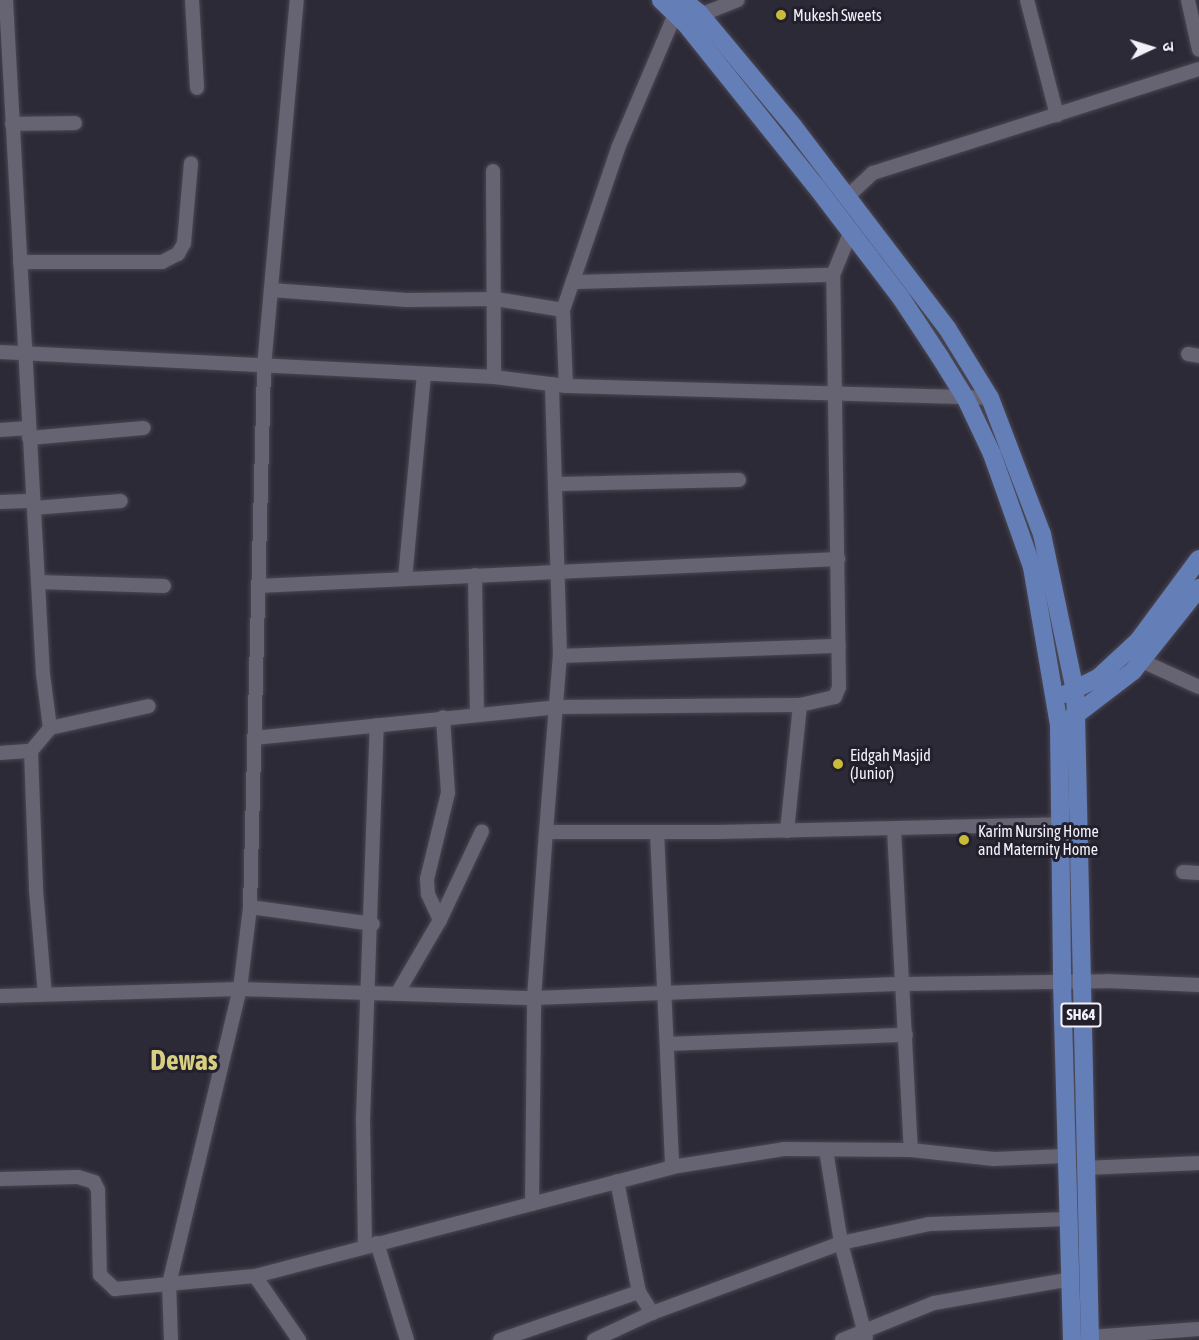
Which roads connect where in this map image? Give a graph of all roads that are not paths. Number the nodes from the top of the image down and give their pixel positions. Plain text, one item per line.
1 (6, 0) edge
2 (192, 0) edge
3 (297, 0) edge
4 (738, 0) edge
5 (1027, 0) edge
6 (1188, 0) edge
7 (681, 9) edge
8 (1199, 50) edge
9 (1199, 69) edge
10 (197, 88) dead end
11 (1057, 115) junction
12 (12, 123) junction
13 (75, 123) dead end
14 (191, 163) dead end
15 (493, 171) dead end
16 (849, 196) junction
17 (851, 231) junction
18 (20, 262) junction
19 (833, 275) junction
20 (575, 282) junction
21 (271, 290) junction
22 (496, 299) junction
23 (563, 310) junction
24 (0, 352) edge
25 (24, 353) junction
26 (264, 367) junction
27 (424, 374) junction
28 (494, 377) junction
29 (559, 385) junction
30 (835, 392) junction
31 (990, 398) junction
32 (966, 399) junction
33 (144, 428) dead end
34 (0, 430) edge
35 (29, 433) junction
36 (738, 480) dead end
37 (556, 484) junction
38 (121, 501) dead end
39 (0, 502) edge
40 (33, 504) junction
41 (838, 559) junction
42 (1199, 559) edge
43 (560, 571) junction
44 (475, 575) junction
45 (405, 579) junction
46 (38, 582) junction
47 (164, 586) dead end
48 (258, 586) junction
49 (1199, 588) edge
50 (839, 646) junction
51 (560, 656) junction
52 (1142, 661) junction
53 (1199, 687) edge
54 (1075, 690) junction
55 (1056, 698) junction
56 (800, 705) junction
57 (149, 706) dead end
58 (558, 707) junction
59 (477, 714) junction
60 (1076, 715) junction
61 (443, 717) junction
62 (377, 725) junction
63 (1059, 725) junction
64 (50, 728) junction
65 (254, 738) junction
66 (31, 751) junction
67 (0, 753) edge
68 (1061, 824) junction
69 (894, 829) junction
70 (482, 831) dead end
71 (787, 831) junction
72 (546, 832) junction
73 (657, 832) junction
74 (1183, 872) dead end
75 (1199, 873) edge
76 (250, 907) junction
77 (440, 920) junction
78 (372, 924) junction
79 (1071, 982) junction
80 (903, 984) junction
81 (1199, 985) edge
82 (240, 988) junction
83 (369, 990) junction
84 (398, 992) junction
85 (664, 993) junction
86 (45, 994) junction
87 (0, 996) edge
88 (534, 998) junction
89 (906, 1035) junction
90 (667, 1044) junction
91 (826, 1150) junction
92 (911, 1150) junction
93 (1066, 1156) junction
94 (1199, 1163) edge
95 (672, 1167) junction
96 (1085, 1167) junction
97 (0, 1179) edge
98 (617, 1181) junction
99 (532, 1204) junction
100 (1068, 1219) junction
101 (841, 1243) junction
102 (371, 1245) junction
103 (255, 1276) junction
104 (1071, 1279) junction
105 (169, 1284) junction
106 (639, 1292) junction
107 (652, 1312) junction
108 (1199, 1329) edge
109 (865, 1335) edge
110 (1084, 1339) edge
111 (171, 1340) edge
112 (299, 1340) edge
113 (407, 1340) edge
114 (500, 1340) edge
115 (594, 1340) edge
116 (842, 1340) edge

1 - 12 street
2 - 10 street
3 - 21 street
4 - 7 street
5 - 11 street
6 - 8 street
7 - 16 main road
7 - 17 main road
7 - 20 street
9 - 11 street
11 - 16 street
12 - 13 street
12 - 18 street
14 - 18 street
15 - 22 street
16 - 31 main road
17 - 19 street
17 - 32 main road
18 - 25 street
19 - 20 street
19 - 30 street
20 - 23 street
21 - 22 street
21 - 26 street
22 - 23 street
22 - 28 street
23 - 29 street
24 - 25 street
25 - 26 street
25 - 35 street
26 - 27 street
26 - 48 street
27 - 28 street
27 - 45 street
28 - 29 street
29 - 30 street
29 - 37 street
30 - 32 street
30 - 41 street
31 - 32 street
31 - 54 main road
32 - 55 main road
33 - 35 street
34 - 35 street
35 - 40 street
36 - 37 street
37 - 43 street
38 - 40 street
39 - 40 street
40 - 46 street
41 - 43 street
41 - 50 street
42 - 54 main road
43 - 44 street
43 - 51 street
44 - 45 street
44 - 59 street
45 - 48 street
46 - 47 street
46 - 64 street
48 - 65 street
49 - 52 main road
50 - 51 street
50 - 56 street
51 - 58 street
52 - 53 street
52 - 60 main road
54 - 55 main road
54 - 60 main road, SH64
55 - 63 main road, SH64
56 - 58 street
56 - 71 street
57 - 64 street
58 - 59 street
58 - 72 street
59 - 61 street
60 - 63 main road
60 - 79 main road, SH64
61 - 62 street
61 - 77 street
62 - 65 street
62 - 78 street
63 - 68 main road, SH64
64 - 66 street
65 - 76 street
66 - 67 street
66 - 86 street
68 - 69 street
68 - 79 main road, SH64
69 - 71 street
69 - 80 street
70 - 77 street
71 - 73 street
72 - 73 street
72 - 88 street
73 - 85 street
74 - 75 street
76 - 78 street
76 - 82 street
77 - 84 street
78 - 83 street
79 - 80 street
79 - 81 street
79 - 93 main road, SH64
79 - 96 main road, SH64
80 - 85 street
80 - 89 street
82 - 83 street
82 - 86 street
82 - 105 street
83 - 84 street
83 - 102 street
84 - 88 street
85 - 88 street
85 - 90 street
86 - 87 street
88 - 99 street
89 - 90 street
89 - 92 street
90 - 95 street
91 - 92 street
91 - 95 street
91 - 101 street
92 - 93 street
93 - 100 main road, SH64
94 - 96 street
95 - 98 street
96 - 110 main road, SH64
97 - 105 street
98 - 99 street
98 - 106 street
99 - 102 street
100 - 101 street
100 - 104 main road, SH64
101 - 107 street
101 - 109 street
102 - 103 street
102 - 113 street
103 - 105 street
103 - 112 street
104 - 109 street
104 - 110 main road, SH64
105 - 111 street
106 - 107 street
106 - 114 street
107 - 115 street
108 - 110 street
109 - 116 street

